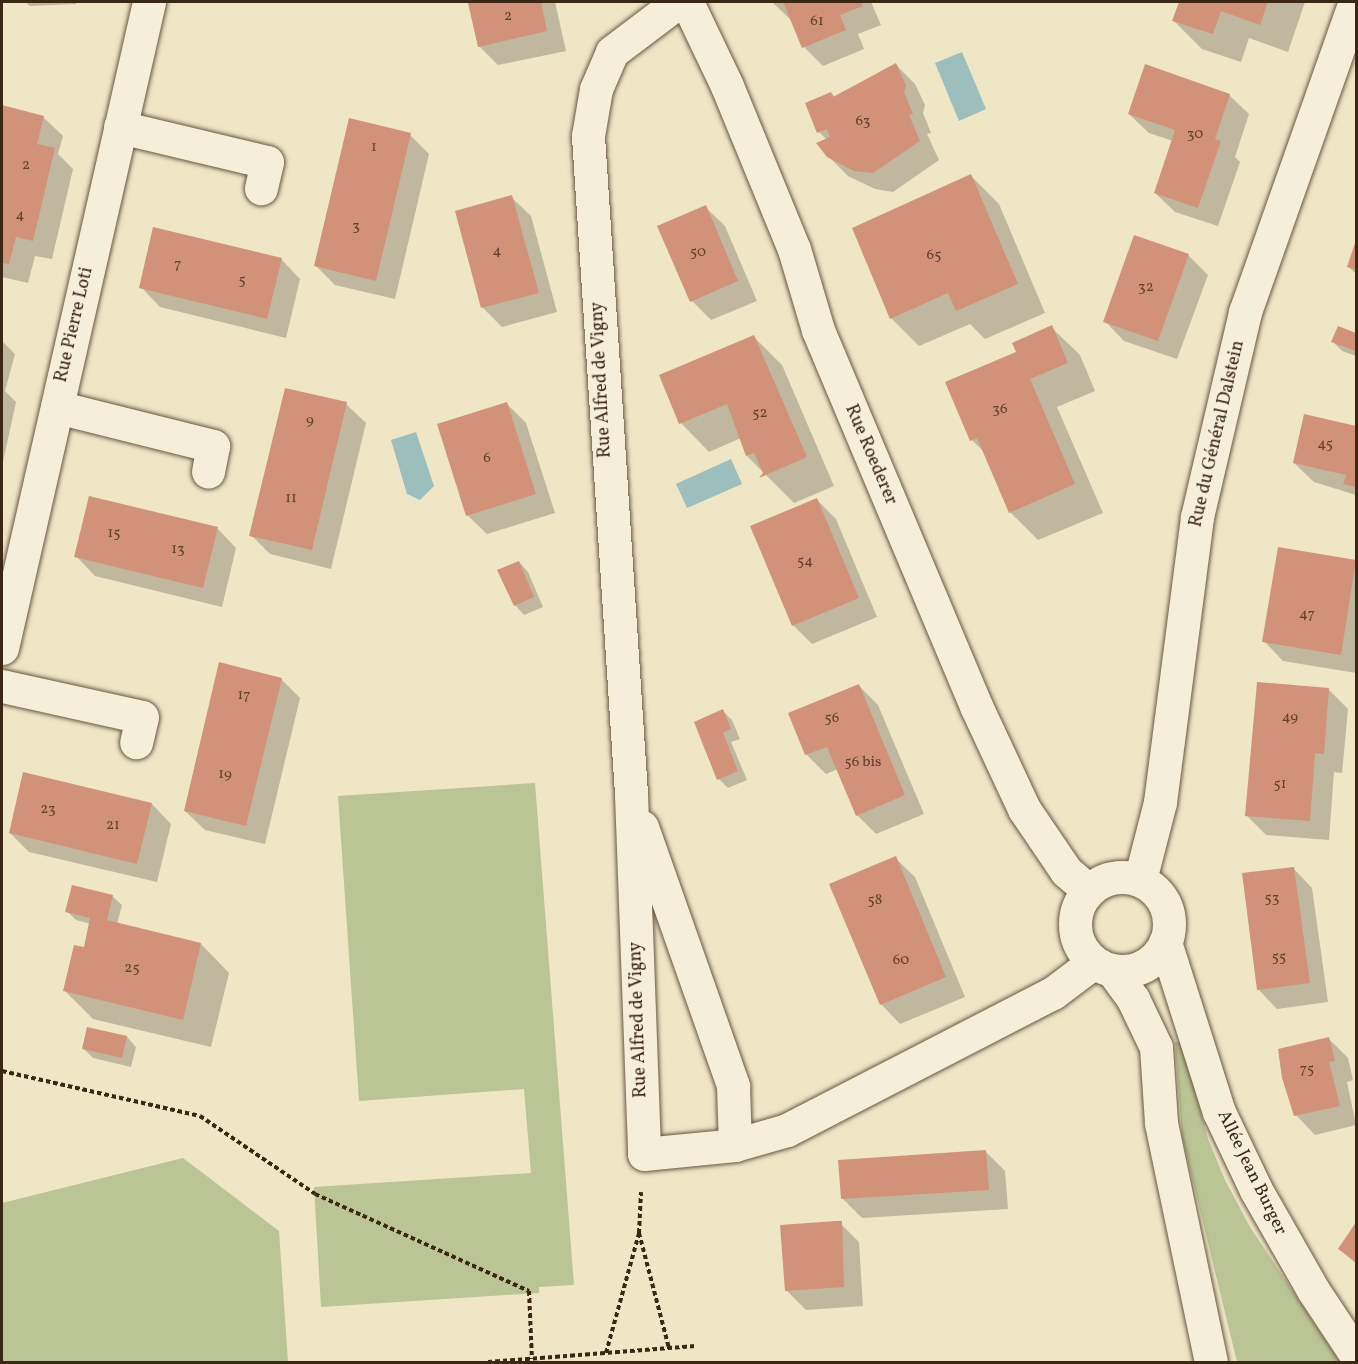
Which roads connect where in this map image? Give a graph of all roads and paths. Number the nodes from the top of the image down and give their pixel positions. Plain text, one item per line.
1 (149, 2) edge
2 (678, 2) edge
3 (687, 2) edge
4 (1355, 2) edge
5 (120, 128) junction
6 (261, 188) dead end
7 (57, 407) junction
8 (208, 472) dead end
9 (2, 648) edge
10 (2, 686) edge
11 (136, 742) dead end
12 (631, 794) junction
13 (1140, 880) junction
14 (1088, 890) junction
15 (1165, 942) junction
16 (1103, 966) junction
17 (2, 1071) edge
18 (735, 1145) junction
19 (695, 1346) dead end
20 (669, 1348) junction
21 (606, 1353) junction
22 (1356, 1355) edge
23 (532, 1359) junction
24 (488, 1362) edge
25 (1210, 1362) edge

1 - 5 street, Rue Pierre Loti
2 - 12 street, Rue Alfred de Vigny
3 - 14 street, Rue Roederer
4 - 13 street, Rue du Général Dalstein
5 - 6 street
5 - 7 street, Rue Pierre Loti
7 - 8 street
7 - 9 street, Rue Pierre Loti
10 - 11 street
12 - 18 street, Rue Alfred de Vigny
12 - 18 street, Rue Alfred de Vigny
13 - 14 street
13 - 15 street
14 - 16 street
15 - 16 street
15 - 22 street, Allée Jean Burger
16 - 18 street, Rue Alfred de Vigny
16 - 25 street
17 - 23 path
19 - 20 path
20 - 21 path
20 - 21 path
21 - 23 path
23 - 24 path

